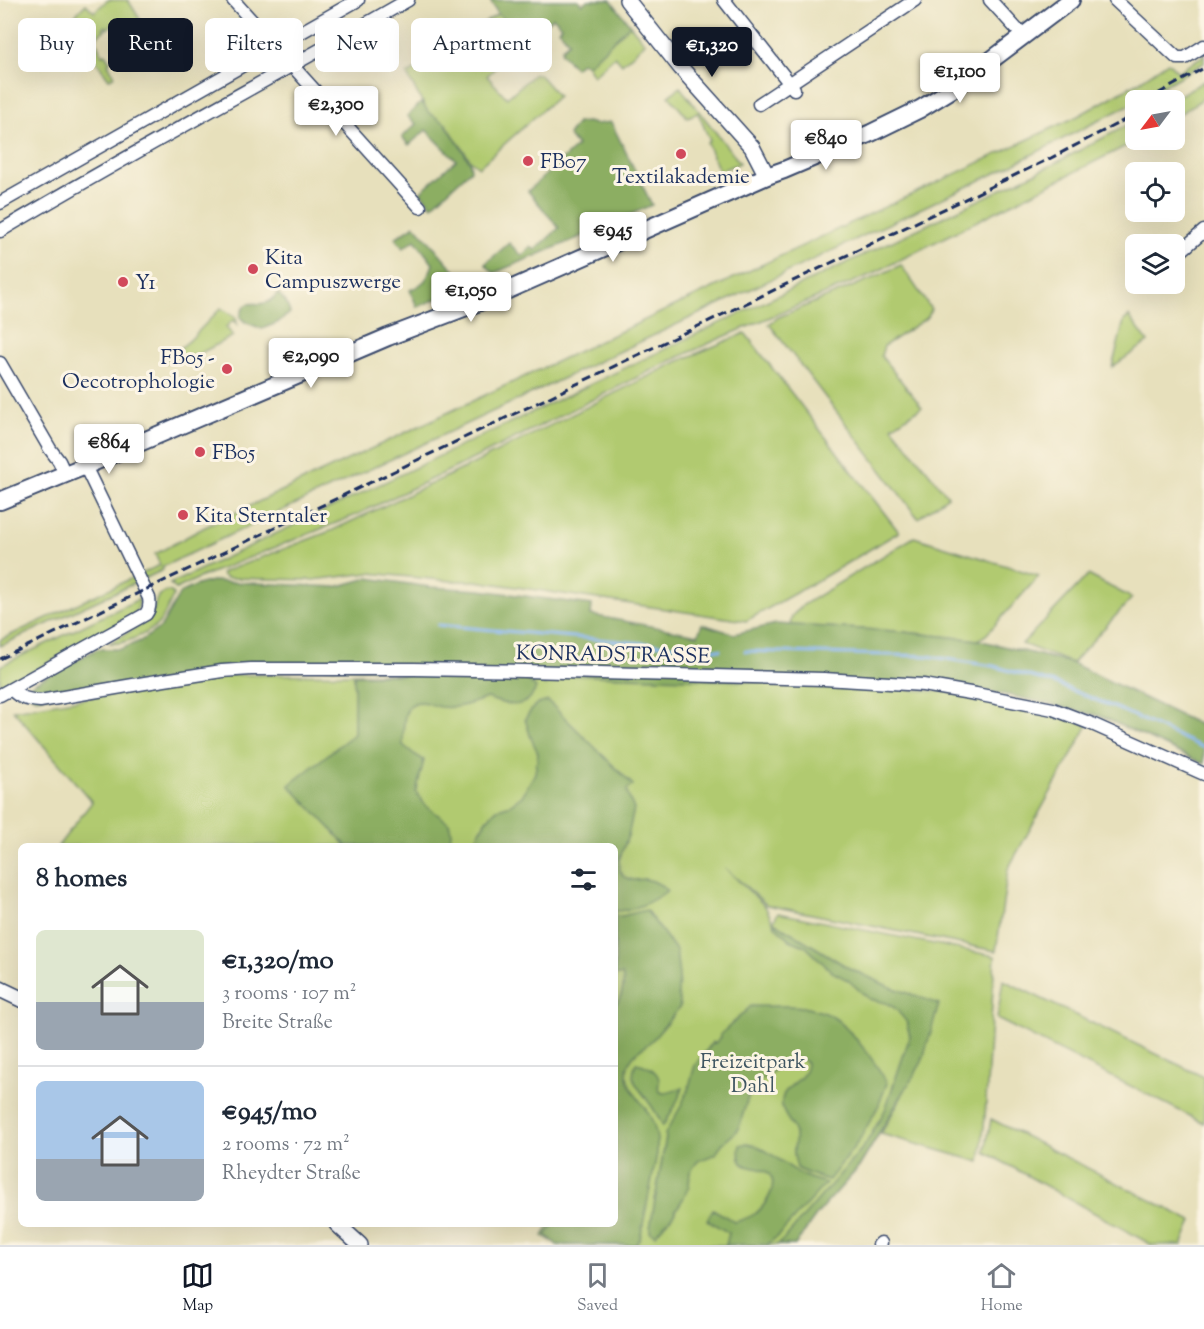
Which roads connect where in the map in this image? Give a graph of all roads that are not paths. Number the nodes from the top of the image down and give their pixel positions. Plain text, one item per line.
1 (232, 0) edge
2 (358, 0) edge
3 (408, 0) edge
4 (627, 0) edge
5 (724, 0) edge
6 (915, 0) edge
7 (990, 0) edge
8 (1071, 0) edge
9 (1115, 0) edge
10 (249, 18) edge
11 (303, 32) edge
12 (1023, 36) junction
13 (1204, 46) edge
14 (303, 60) edge
15 (232, 72) edge
16 (282, 72) edge
17 (298, 72) edge
18 (792, 87) junction
19 (759, 104) dead end
20 (86, 154) junction
21 (97, 174) junction
22 (767, 176) junction
23 (0, 203) edge
24 (420, 207) dead end
25 (0, 231) edge
26 (1204, 231) edge
27 (1185, 248) edge
28 (0, 363) edge
29 (86, 466) junction
30 (65, 474) junction
31 (0, 501) edge
32 (5, 692) edge
33 (1204, 774) edge
34 (0, 989) edge
35 (18, 998) edge
36 (340, 1227) edge
37 (360, 1245) edge

1 - 10 street
2 - 11 street
3 - 14 street
4 - 22 street
5 - 18 street
6 - 18 street
7 - 12 street
8 - 12 main road
9 - 13 street
12 - 22 main road
15 - 20 street
16 - 21 street
17 - 24 street
18 - 19 street
20 - 21 street
20 - 23 street
21 - 25 street
22 - 29 main road
26 - 27 street
28 - 30 street
29 - 30 main road
29 - 32 street
30 - 31 main road
32 - 33 street, KONRADSTRASSE
34 - 35 street
36 - 37 street

